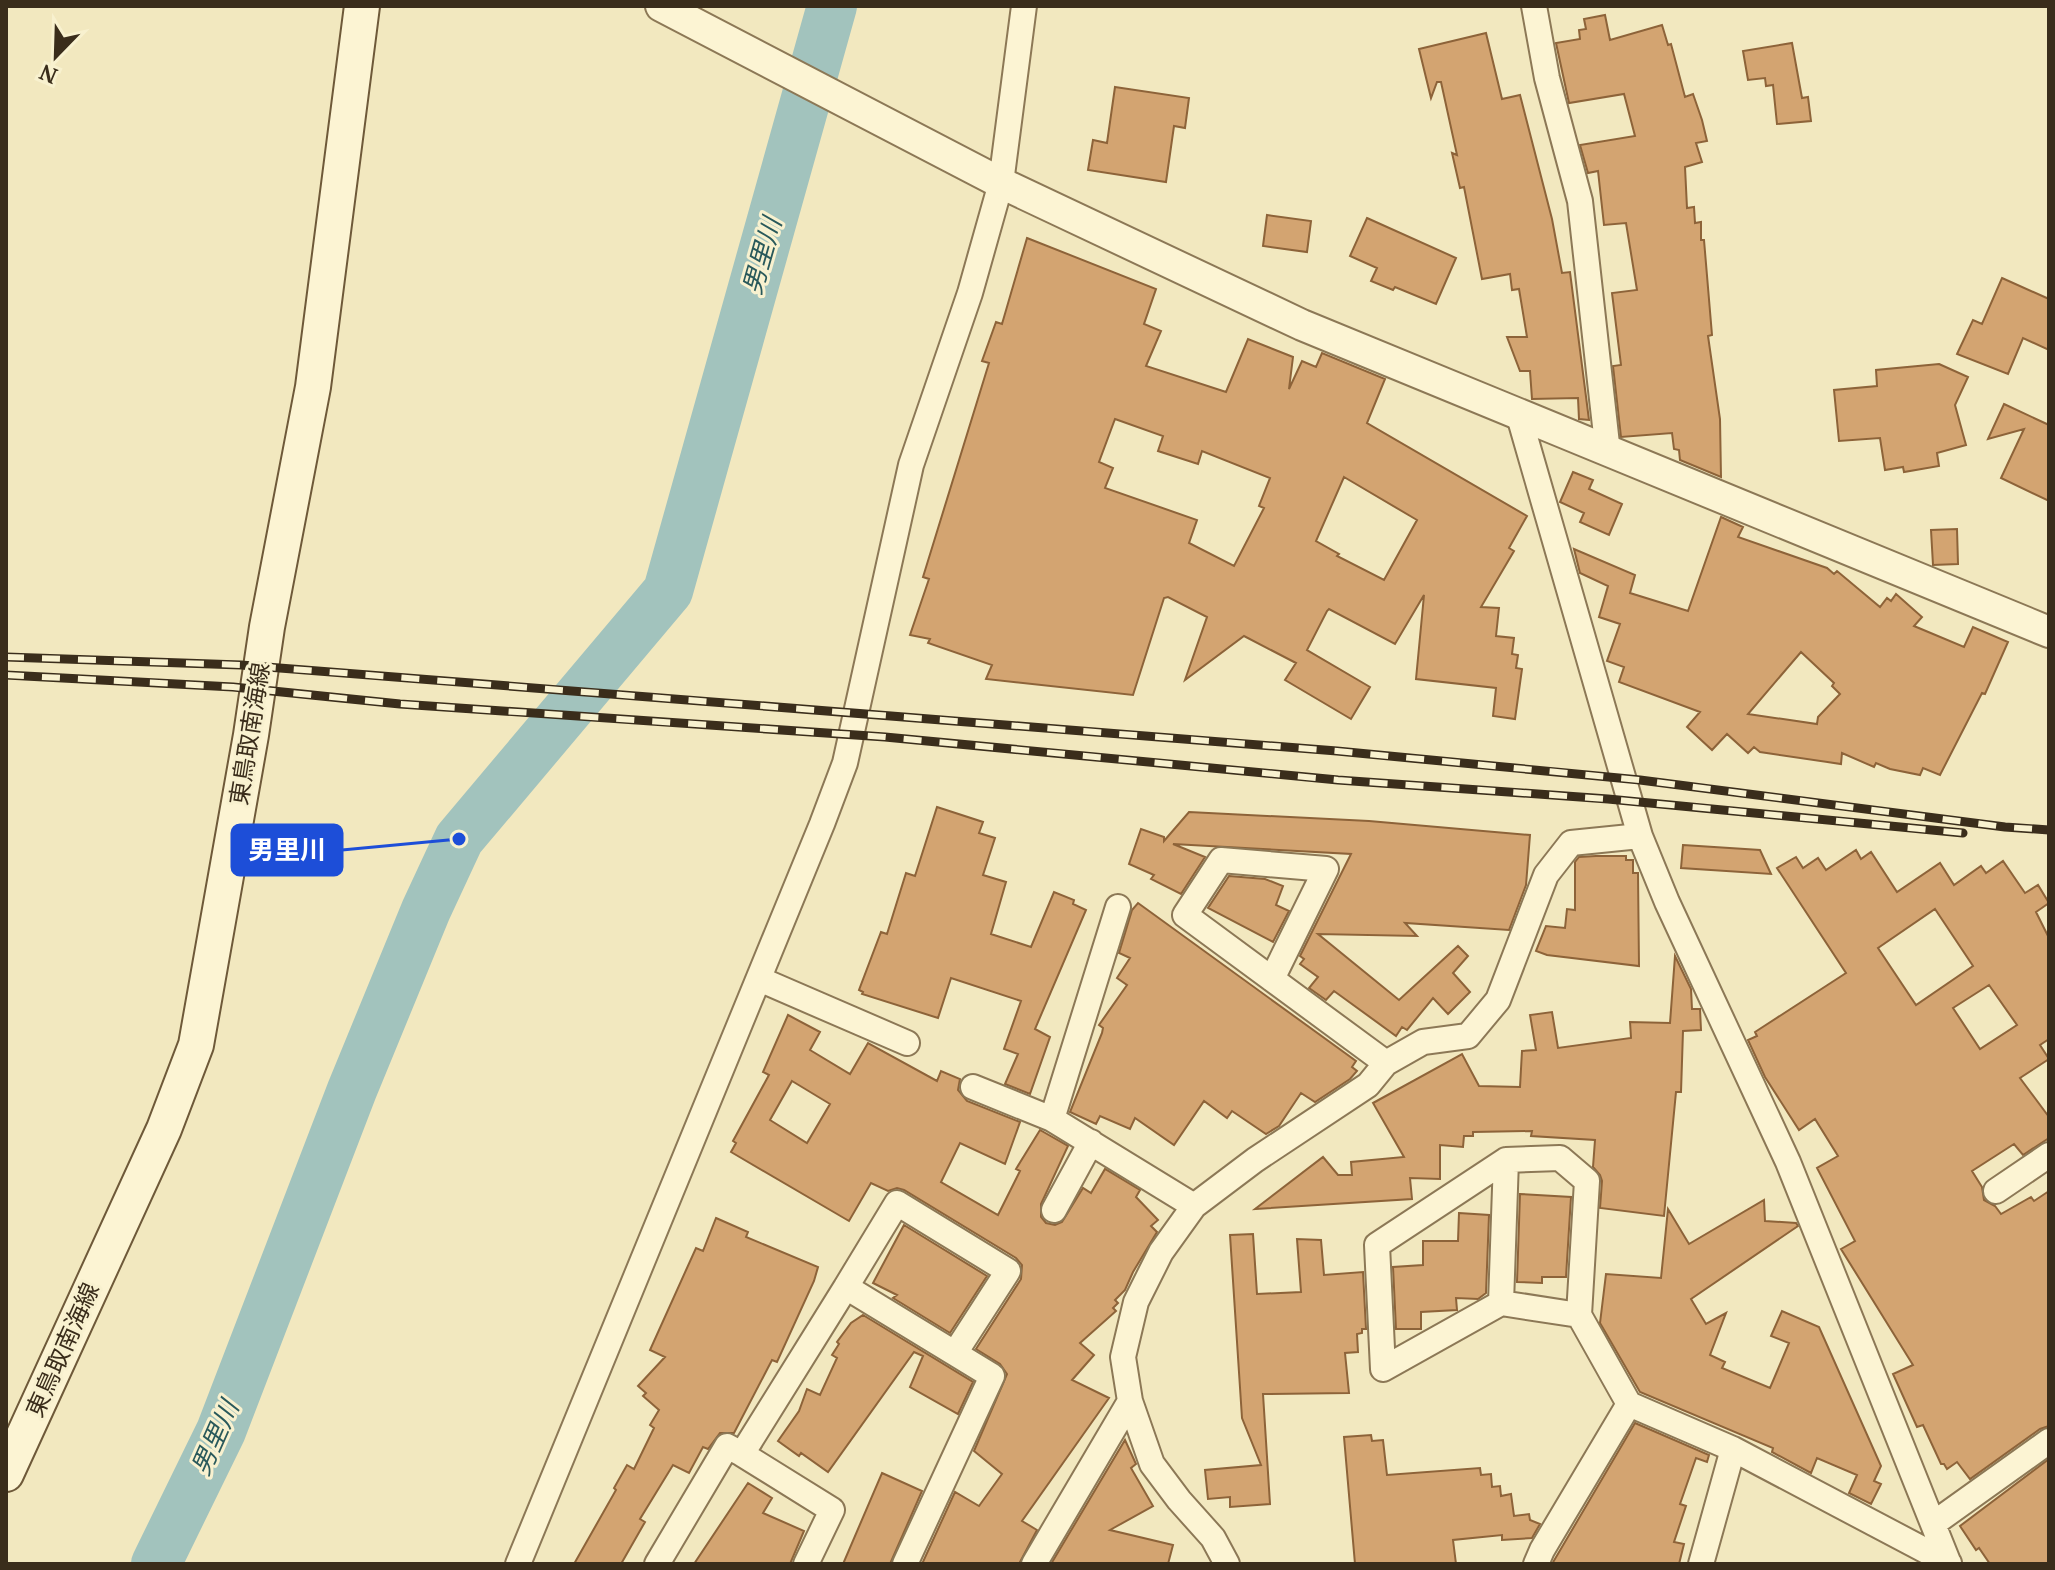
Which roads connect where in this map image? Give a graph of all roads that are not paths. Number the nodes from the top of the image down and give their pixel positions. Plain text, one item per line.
1 (362, 6) edge
2 (661, 6) edge
3 (1024, 6) edge
4 (1534, 6) edge
5 (1001, 183) junction
6 (1519, 416) junction
7 (1608, 453) junction
8 (2049, 632) edge
9 (1640, 836) junction
10 (1118, 907) dead end
11 (759, 979) junction
12 (1272, 979) junction
13 (907, 1043) dead end
14 (1386, 1063) junction
15 (973, 1087) dead end
16 (1052, 1119) junction
17 (1091, 1142) junction
18 (2049, 1155) edge
19 (1506, 1160) junction
20 (1996, 1191) dead end
21 (1194, 1206) junction
22 (1054, 1210) dead end
23 (846, 1287) junction
24 (1501, 1303) junction
25 (1579, 1315) junction
26 (955, 1353) junction
27 (1130, 1401) junction
28 (1629, 1404) junction
29 (2049, 1441) edge
30 (1733, 1449) junction
31 (742, 1454) junction
32 (6, 1474) edge
33 (1933, 1524) junction
34 (518, 1564) edge
35 (657, 1564) edge
36 (806, 1564) edge
37 (905, 1564) edge
38 (1034, 1564) edge
39 (1227, 1564) edge
40 (1536, 1564) edge
41 (1701, 1564) edge
42 (1949, 1564) edge

1 - 32 main road, 東鳥取南海線
2 - 5 street
3 - 5 street
4 - 7 street
5 - 6 street
5 - 11 street
6 - 7 street
6 - 9 street
7 - 8 street
9 - 14 street
9 - 33 street
10 - 16 street
11 - 13 street
11 - 34 street
12 - 12 street
12 - 14 street
14 - 21 street
15 - 16 street
16 - 17 street
17 - 21 street
17 - 22 street
18 - 20 street
19 - 24 street
19 - 24 street
19 - 25 street
21 - 27 street
23 - 26 street
23 - 26 street
23 - 31 street
24 - 25 street
25 - 28 street
26 - 37 street
27 - 38 street
27 - 39 street
28 - 30 street
28 - 40 street
29 - 33 street
30 - 41 street
30 - 42 street
31 - 35 street
31 - 36 street
33 - 42 street

